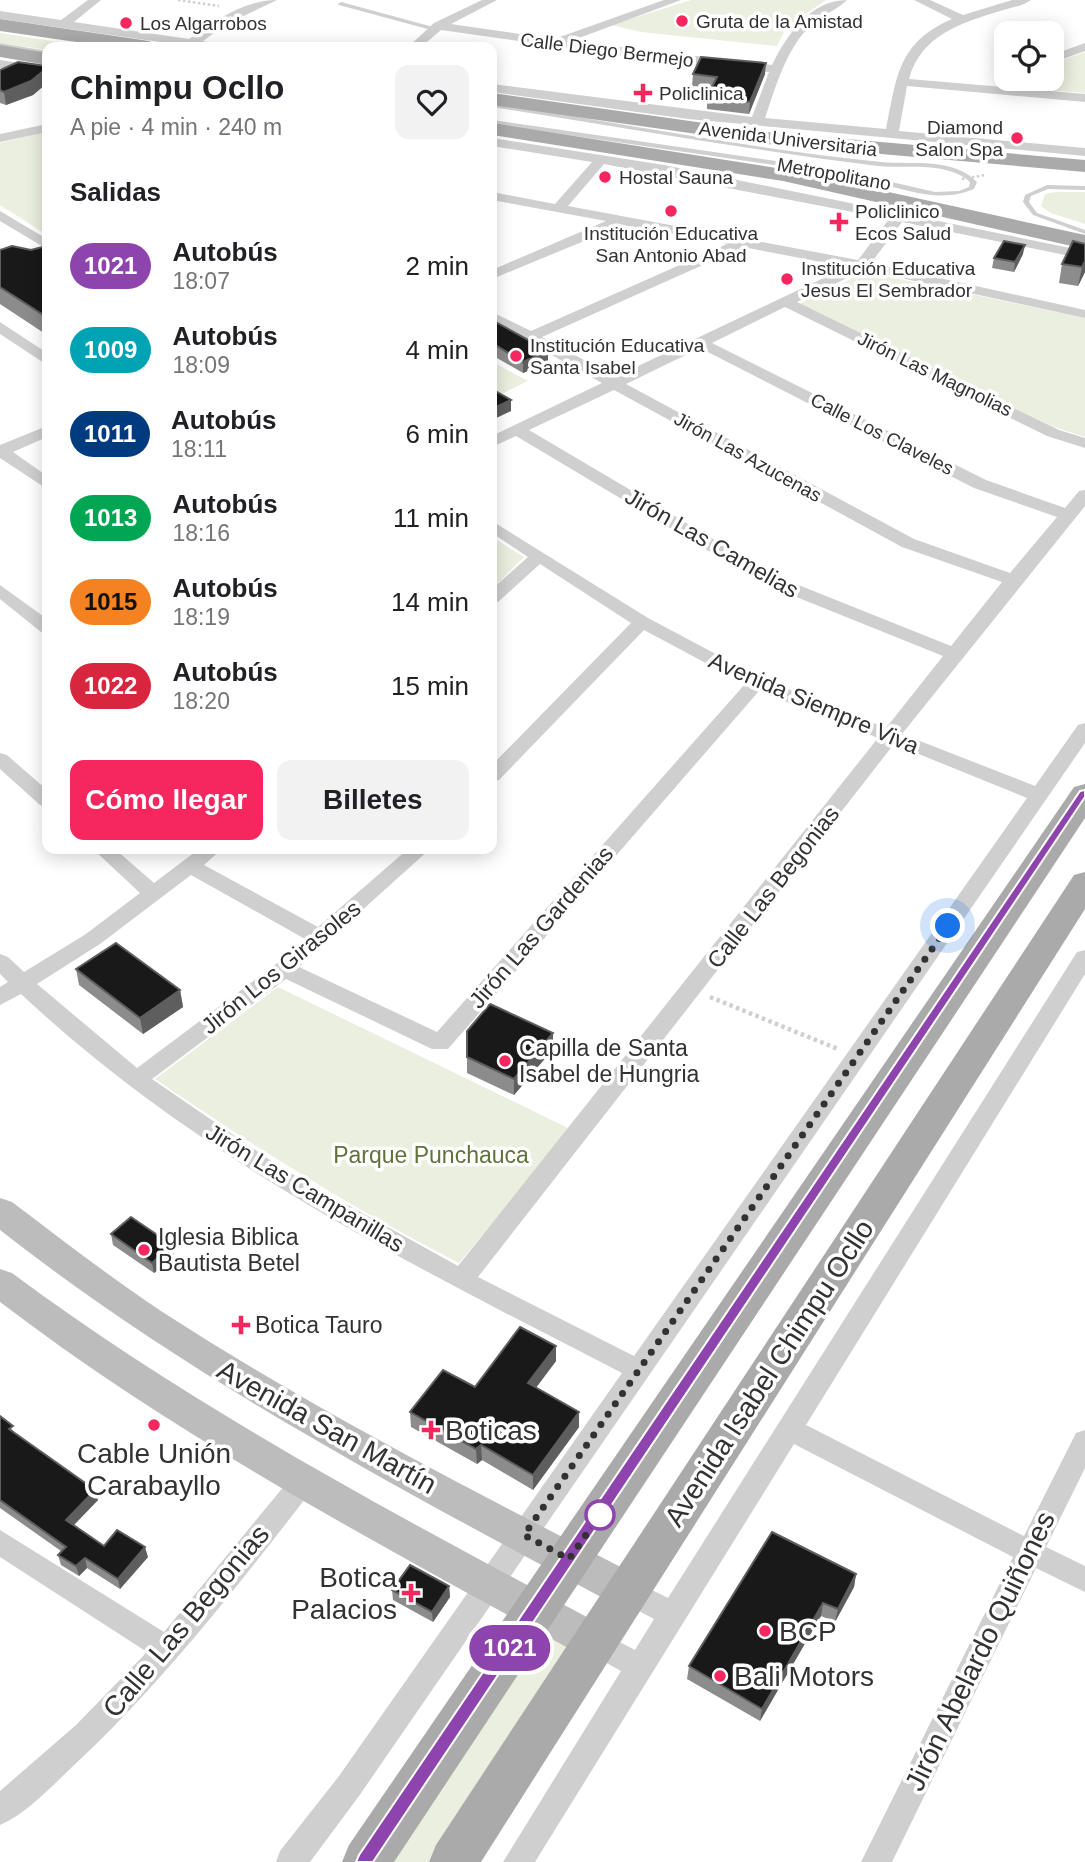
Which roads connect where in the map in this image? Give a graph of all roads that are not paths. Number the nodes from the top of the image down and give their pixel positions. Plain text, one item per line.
1 (95, 0) edge
2 (271, 0) edge
3 (491, 0) edge
4 (676, 0) edge
5 (841, 0) edge
6 (920, 0) edge
7 (1024, 0) edge
8 (341, 4) dead end
9 (0, 17) edge
10 (962, 20) junction
11 (64, 24) junction
12 (0, 25) edge
13 (437, 28) junction
14 (30, 29) junction
15 (0, 30) edge
16 (79, 42) edge
17 (116, 42) edge
18 (185, 42) edge
19 (193, 42) edge
20 (420, 42) edge
21 (551, 44) junction
22 (0, 45) edge
23 (1085, 47) edge
24 (42, 52) edge
25 (1064, 55) edge
26 (42, 59) edge
27 (2, 63) edge
28 (776, 69) junction
29 (42, 70) edge
30 (903, 82) junction
31 (497, 89) edge
32 (1024, 93) joint
33 (1085, 98) edge
34 (497, 100) edge
35 (497, 107) edge
36 (757, 122) junction
37 (497, 123) edge
38 (42, 129) edge
39 (497, 130) edge
40 (891, 135) junction
41 (0, 138) edge
42 (497, 143) edge
43 (987, 143) junction
44 (1085, 152) edge
45 (601, 159) junction
46 (1042, 162) junction
47 (1085, 166) edge
48 (1085, 188) edge
49 (499, 197) edge
50 (560, 207) junction
51 (0, 215) edge
52 (899, 216) junction
53 (624, 219) junction
54 (1085, 232) edge
55 (42, 241) edge
56 (743, 242) junction
57 (1085, 242) edge
58 (42, 244) edge
59 (22, 251) edge
60 (1085, 255) edge
61 (862, 265) junction
62 (497, 273) edge
63 (786, 302) junction
64 (1085, 314) edge
65 (497, 319) edge
66 (0, 327) edge
67 (530, 337) junction
68 (701, 342) junction
69 (42, 343) edge
70 (30, 348) junction
71 (42, 356) edge
72 (614, 383) junction
73 (517, 430) junction
74 (42, 433) edge
75 (497, 440) edge
76 (1085, 443) edge
77 (0, 450) edge
78 (42, 480) edge
79 (1085, 495) edge
80 (1068, 515) junction
81 (497, 529) edge
82 (539, 556) junction
83 (1013, 580) junction
84 (1, 592) edge
85 (497, 594) edge
86 (642, 622) junction
87 (42, 624) edge
88 (955, 654) junction
89 (756, 683) junction
90 (1085, 729) edge
91 (890, 738) junction
92 (1077, 755) edge
93 (0, 759) edge
94 (497, 771) edge
95 (1085, 794) edge
96 (1039, 795) junction
97 (42, 796) edge
98 (109, 854) edge
99 (206, 854) edge
100 (414, 854) edge
101 (190, 866) junction
102 (1085, 883) edge
103 (154, 894) junction
104 (320, 938) junction
105 (1085, 957) edge
106 (0, 962) edge
107 (284, 969) junction
108 (23, 984) junction
109 (0, 997) edge
110 (137, 1079) junction
111 (0, 1211) edge
112 (462, 1279) junction
113 (0, 1283) edge
114 (639, 1370) junction
115 (789, 1429) junction
116 (1085, 1441) edge
117 (303, 1482) junction
118 (524, 1535) junction
119 (0, 1542) edge
120 (1028, 1550) junction
121 (569, 1559) junction
122 (1085, 1580) edge
123 (490, 1584) junction
124 (628, 1591) junction
125 (536, 1609) junction
126 (673, 1615) junction
127 (595, 1642) junction
128 (169, 1651) junction
129 (640, 1667) junction
130 (0, 1810) edge
131 (291, 1862) edge
132 (366, 1862) edge
133 (453, 1862) edge
134 (518, 1862) edge
135 (876, 1862) edge

1 - 11 street
2 - 19 street
3 - 13 street
4 - 21 street
5 - 28 street
6 - 10 street
7 - 10 street
8 - 13 lane
9 - 11 street
9 - 14 main road
10 - 30 street
11 - 18 street
12 - 14 main road
13 - 20 street
13 - 21 street, Calle Diego Bermejo
14 - 17 main road
15 - 16 lane
21 - 28 street, Calle Diego Bermejo
22 - 24 lane
23 - 25 street
26 - 27 main road
27 - 29 street
28 - 36 street
30 - 32 street
30 - 40 street
31 - 36 street, Avenida Universitaria
32 - 33 street
34 - 46 main road, Avenida Universitaria
35 - 37 lane, Metropolitano
36 - 40 street, Avenida Universitaria
38 - 41 street
39 - 57 main road, Avenida Universitaria
40 - 43 street, Avenida Universitaria
42 - 45 street
43 - 44 street, Avenida Universitaria
43 - 46 main road
45 - 50 street
45 - 52 street
46 - 47 main road, Avenida Universitaria
48 - 54 lane
49 - 50 street
50 - 53 street
51 - 55 street
52 - 60 street
52 - 61 street
53 - 56 street
53 - 62 street
56 - 61 street
56 - 67 street
58 - 59 street
61 - 63 street
61 - 64 street
63 - 68 street
63 - 76 street, Jirón Las Magnolias
65 - 67 street, Jirón Las Azucenas
66 - 70 street
67 - 72 street, Jirón Las Azucenas
68 - 72 street
68 - 80 street, Calle Los Claveles
69 - 70 street
70 - 71 street
72 - 73 street
72 - 83 street, Jirón Las Azucenas
73 - 75 street
73 - 88 street, Jirón Las Camelias
74 - 77 street
77 - 78 street
79 - 80 street, Calle Las Begonias
80 - 83 street, Calle Las Begonias
81 - 82 street, Avenida Siempre Viva
82 - 85 street
82 - 86 street, Avenida Siempre Viva
83 - 88 street, Calle Las Begonias
84 - 87 street
86 - 89 street, Avenida Siempre Viva
86 - 94 street
88 - 91 street, Calle Las Begonias
89 - 91 street, Avenida Siempre Viva
89 - 107 street, Jirón Las Gardenias
90 - 92 street
91 - 96 street, Avenida Siempre Viva
91 - 112 street, Calle Las Begonias
92 - 96 street
93 - 97 street
95 - 121 main road
96 - 114 street
98 - 103 street
99 - 101 street
100 - 104 street, Jirón Los Girasoles
101 - 103 street
101 - 104 street
102 - 124 main road, Avenida Isabel Chimpu Ocllo
103 - 108 street
104 - 107 street, Jirón Los Girasoles
105 - 115 street, Avenida Isabel Chimpu Ocllo
106 - 108 street, Jirón Las Campanillas
107 - 110 street, Jirón Los Girasoles
108 - 109 street
108 - 110 street, Jirón Las Campanillas
110 - 112 street, Jirón Las Campanillas
111 - 118 main road, Avenida San Martín
112 - 114 street, Jirón Las Campanillas
113 - 117 main road
114 - 118 street
115 - 120 street
115 - 126 street, Avenida Isabel Chimpu Ocllo
116 - 120 street, Jirón Abelardo Quiñones
117 - 123 main road
117 - 128 street, Calle Las Begonias
118 - 121 main road, Avenida San Martín
118 - 123 street
119 - 128 street
120 - 122 street
120 - 135 street, Jirón Abelardo Quiñones
121 - 124 main road, Avenida San Martín
121 - 125 main road
123 - 125 main road
123 - 131 street
124 - 126 street, Avenida San Martín
124 - 127 main road, Avenida Isabel Chimpu Ocllo
125 - 127 main road
125 - 132 main road
126 - 129 street, Avenida Isabel Chimpu Ocllo
127 - 129 street
127 - 133 main road, Avenida Isabel Chimpu Ocllo
128 - 130 street, Calle Las Begonias
129 - 134 street, Avenida Isabel Chimpu Ocllo

